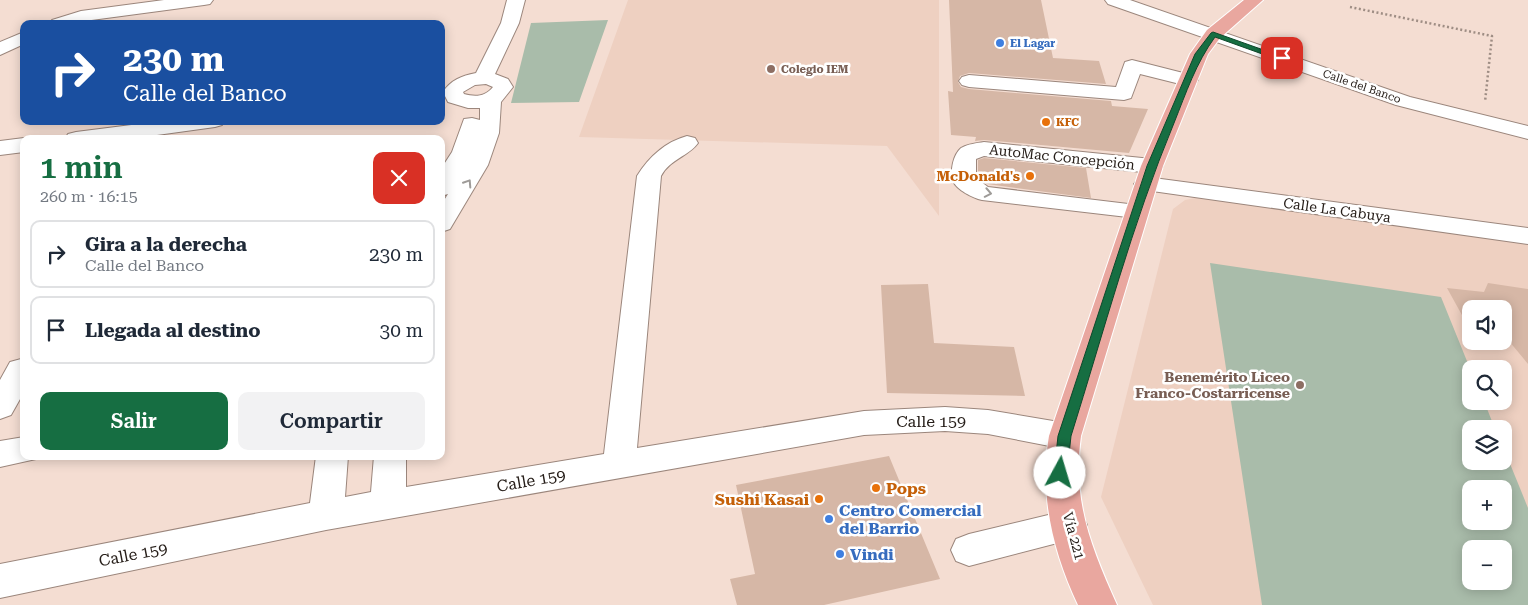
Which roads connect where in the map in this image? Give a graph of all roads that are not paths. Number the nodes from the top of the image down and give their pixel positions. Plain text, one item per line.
1 (204, 0) edge
2 (516, 0) edge
3 (1114, 0) edge
4 (1254, 0) edge
5 (80, 8) edge
6 (64, 20) edge
7 (1213, 34) junction
8 (20, 38) edge
9 (0, 49) edge
10 (1188, 80) junction
11 (969, 82) dead end
12 (447, 93) edge
13 (483, 93) junction
14 (185, 125) edge
15 (1528, 133) edge
16 (107, 135) edge
17 (688, 143) dead end
18 (20, 146) edge
19 (0, 148) edge
20 (1149, 175) junction
21 (445, 182) edge
22 (1136, 211) junction
23 (445, 218) edge
24 (1528, 236) edge
25 (15, 371) edge
26 (0, 407) edge
27 (1064, 436) junction
28 (20, 451) edge
29 (0, 454) edge
30 (332, 460) edge
31 (390, 460) edge
32 (619, 465) junction
33 (388, 504) junction
34 (326, 515) junction
35 (1069, 525) junction
36 (969, 550) dead end
37 (0, 581) edge
38 (1098, 605) edge

1 - 5 street
2 - 13 street
3 - 7 street, Calle del Banco
4 - 7 main road, Vía 221
5 - 6 street
7 - 10 main road, Vía 221
7 - 15 street, Calle del Banco
8 - 9 street
10 - 11 street
10 - 20 main road, Vía 221
12 - 13 street
13 - 21 street
23 -> 13 street
14 - 16 street
17 - 32 street
18 - 19 street
20 - 22 main road, Vía 221
20 -> 22 street, AutoMac Concepción
20 - 24 street, Calle La Cabuya
22 - 27 main road, Vía 221
25 - 26 street
27 - 32 street, Calle 159
27 - 35 main road, Vía 221
28 - 29 street
30 - 34 street
31 - 33 street
32 - 33 street, Calle 159
33 - 34 street, Calle 159
34 - 37 street, Calle 159
35 - 36 street
35 - 38 main road, Vía 221

